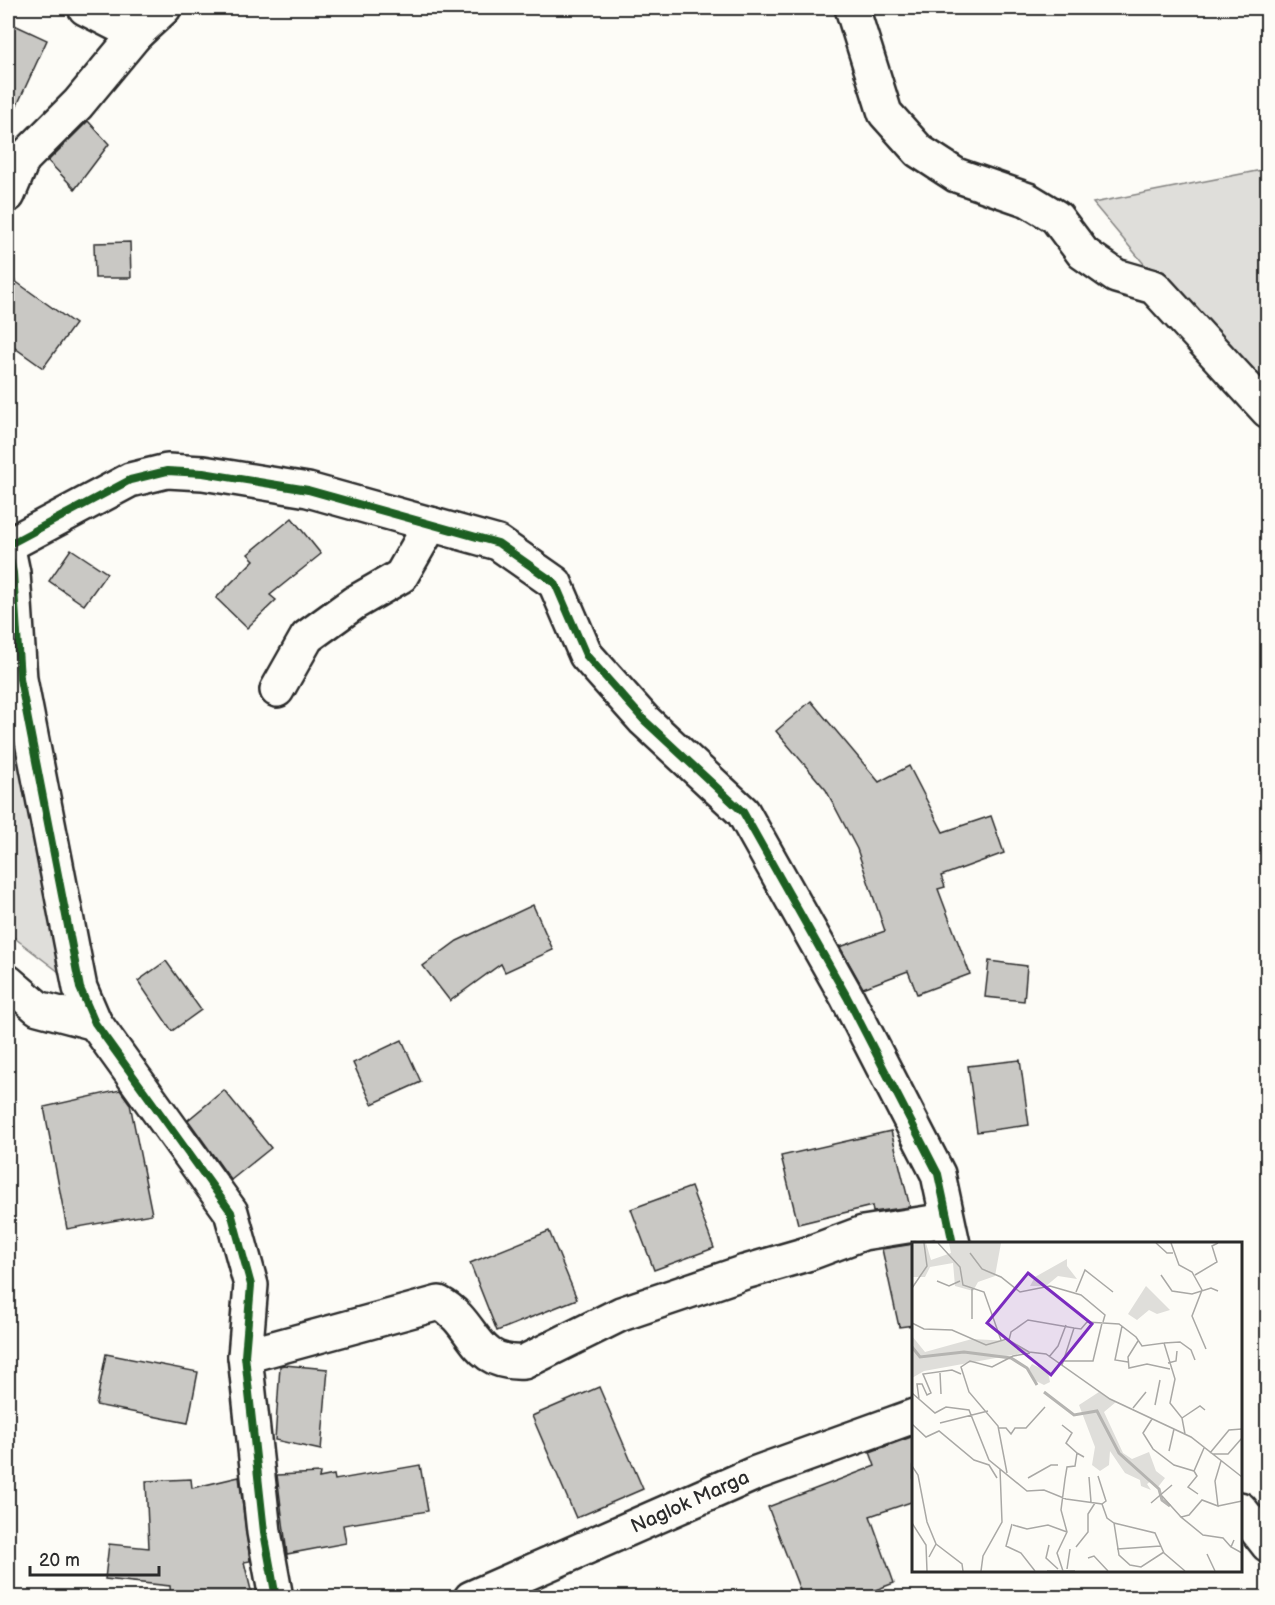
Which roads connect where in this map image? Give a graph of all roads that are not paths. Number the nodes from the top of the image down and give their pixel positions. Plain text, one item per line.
1 (85, 8) edge
2 (164, 8) edge
3 (852, 8) edge
4 (136, 34) junction
5 (8, 195) edge
6 (1268, 411) edge
7 (431, 524) junction
8 (8, 544) edge
9 (8, 549) edge
10 (277, 690) dead end
11 (8, 982) edge
12 (95, 1023) junction
13 (950, 1232) edge
14 (245, 1356) junction
15 (912, 1417) edge
16 (1242, 1512) edge
17 (1268, 1545) edge
18 (276, 1598) edge
19 (471, 1598) edge

1 - 4 street
2 - 4 street
3 - 6 street
4 - 5 street
7 - 8 street
7 - 10 street
7 - 13 street
9 - 12 street
11 - 12 street
12 - 14 street
13 - 14 street
14 - 18 street
15 - 19 street, Naglok Marga
16 - 17 street

